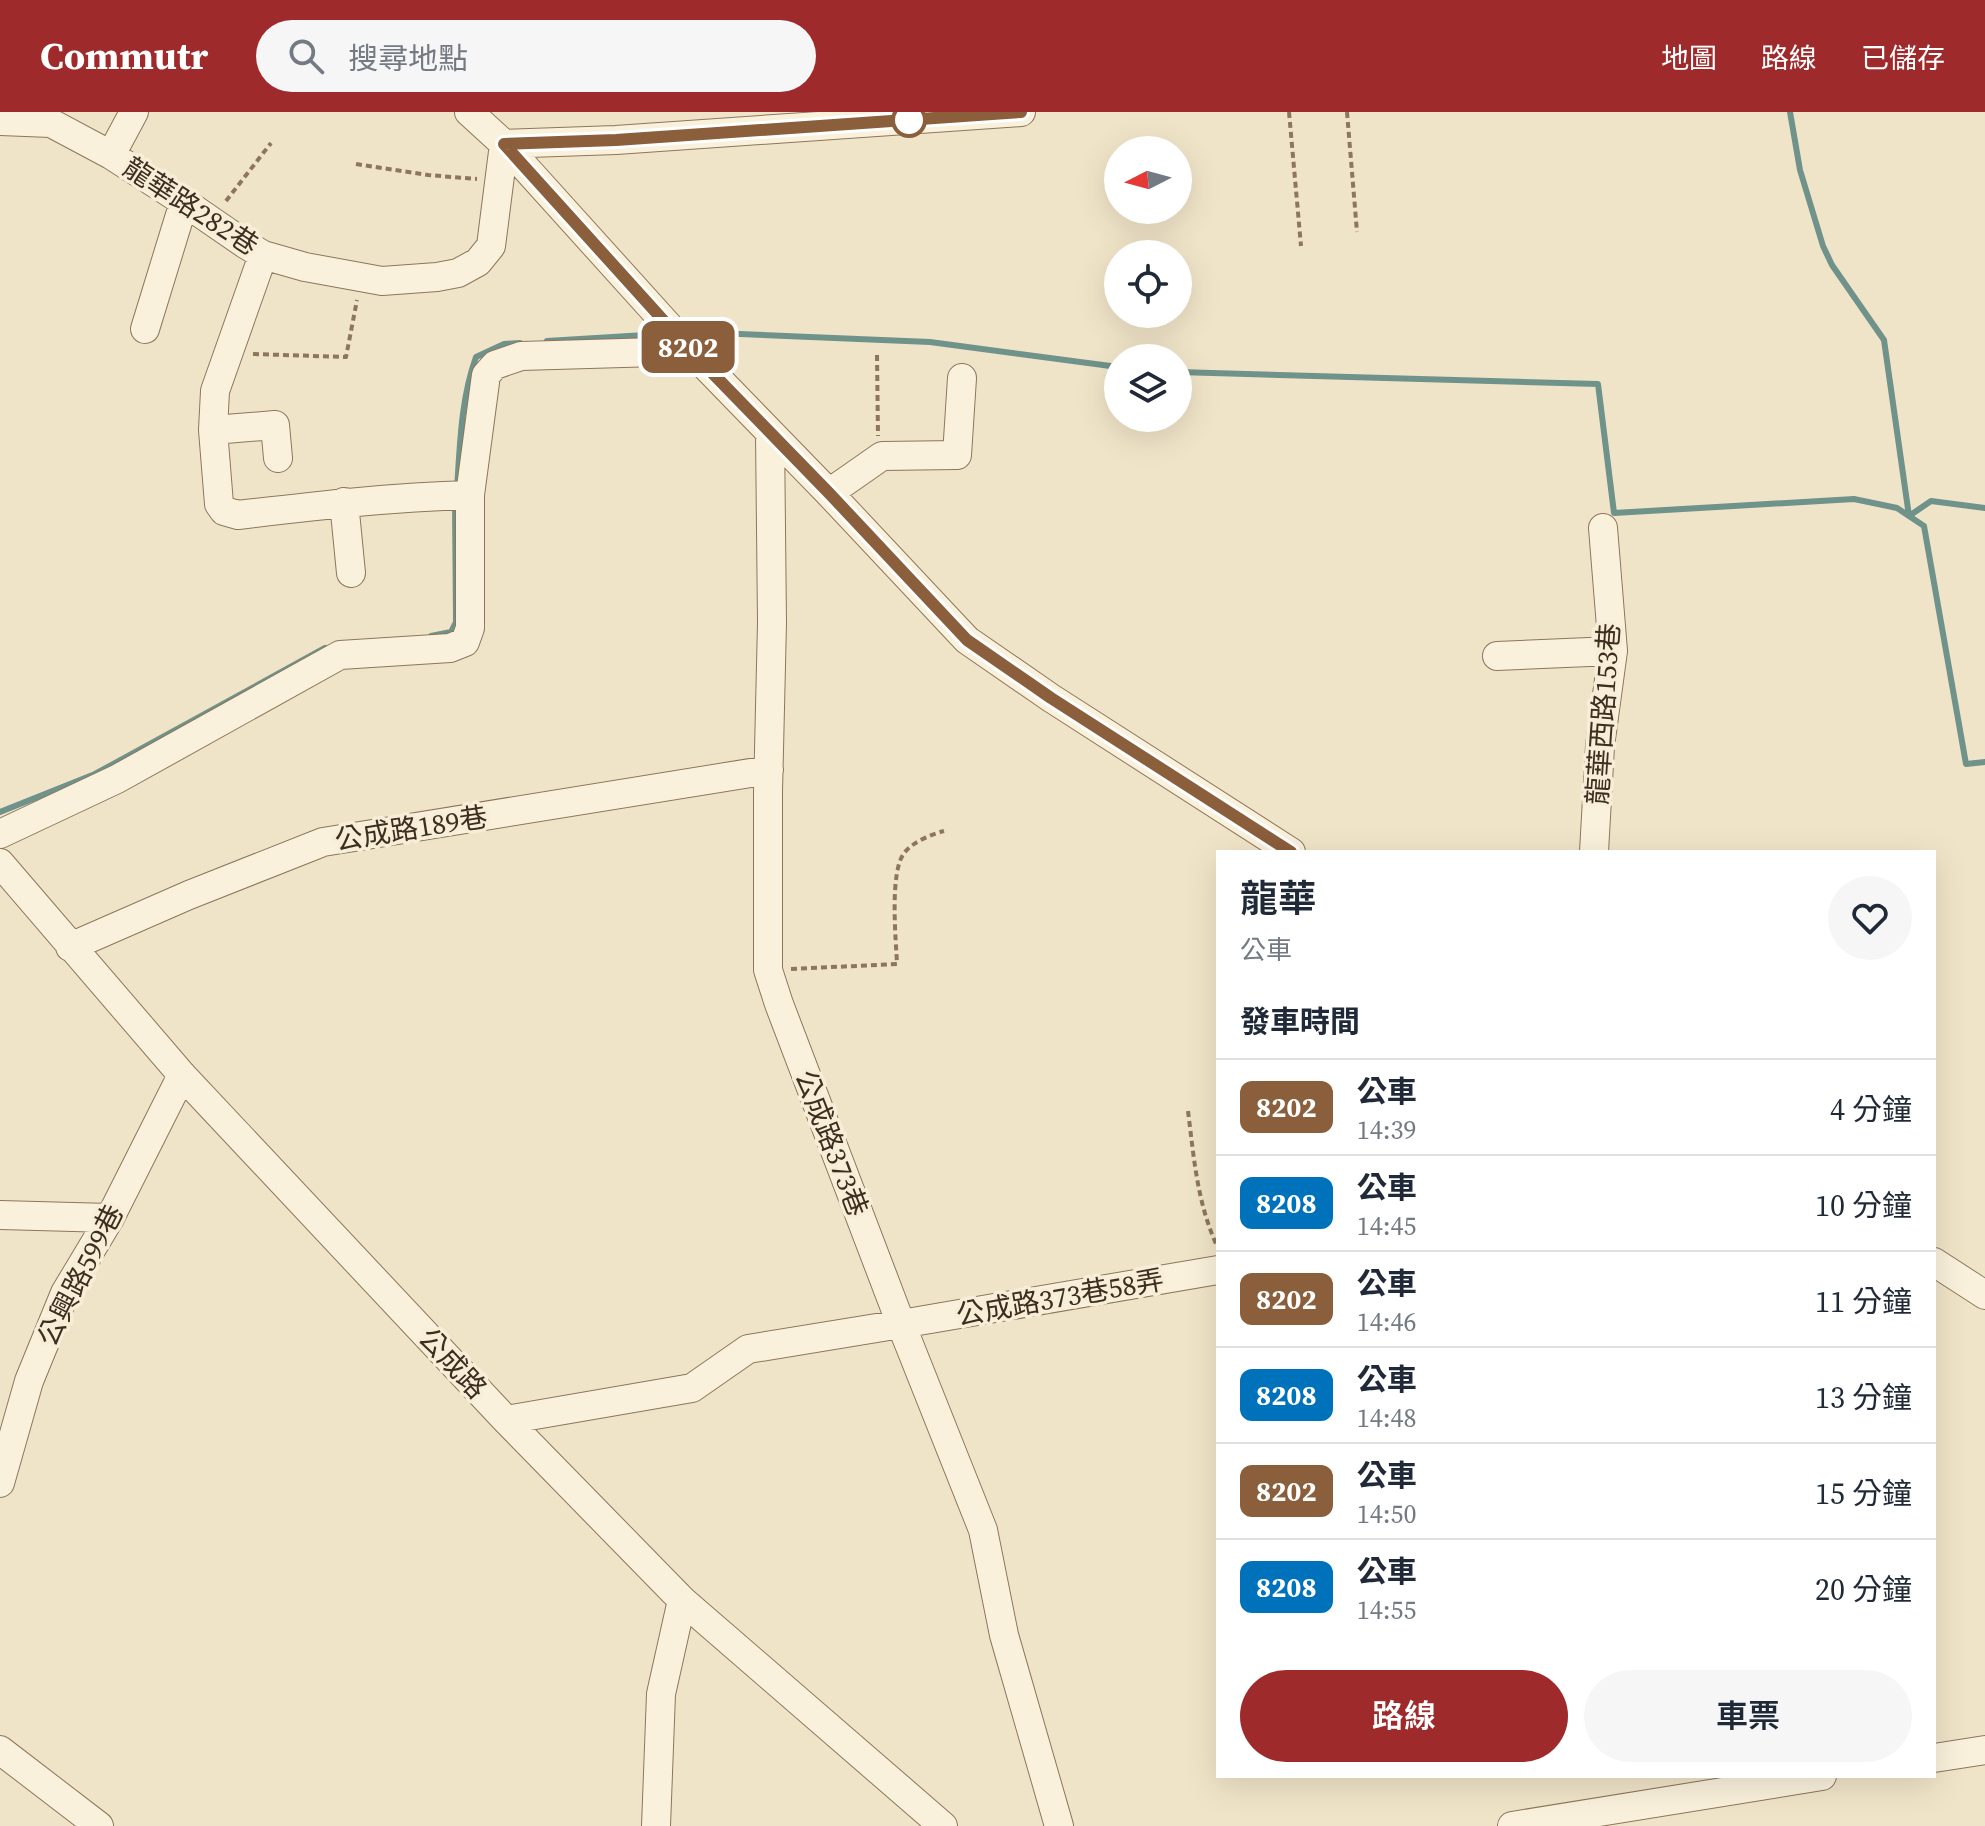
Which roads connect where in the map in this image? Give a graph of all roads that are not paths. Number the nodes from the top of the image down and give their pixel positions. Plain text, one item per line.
1 (134, 112) edge
2 (1021, 112) edge
3 (0, 121) edge
4 (486, 124) edge
5 (111, 155) junction
6 (184, 202) junction
7 (263, 255) junction
8 (145, 329) dead end
9 (691, 351) junction
10 (962, 378) dead end
11 (213, 430) junction
12 (770, 434) junction
13 (278, 458) dead end
14 (829, 493) junction
15 (458, 495) junction
16 (344, 502) junction
17 (1603, 528) dead end
18 (351, 573) dead end
19 (1613, 651) junction
20 (1497, 656) dead end
21 (769, 770) junction
22 (0, 834) edge
23 (1288, 850) edge
24 (1594, 850) edge
25 (0, 863) edge
26 (70, 947) junction
27 (182, 1075) junction
28 (0, 1215) edge
29 (110, 1218) junction
30 (1936, 1263) edge
31 (1216, 1270) edge
32 (1985, 1295) edge
33 (901, 1324) junction
34 (506, 1420) junction
35 (0, 1483) edge
36 (682, 1600) junction
37 (0, 1750) edge
38 (1985, 1750) edge
39 (1936, 1758) edge
40 (1810, 1778) edge
41 (99, 1826) edge
42 (656, 1826) edge
43 (943, 1826) edge
44 (1059, 1826) edge
45 (1512, 1826) edge

1 - 5 street
2 - 4 street
3 - 5 street, 龍華路282巷
4 - 7 street, 龍華路282巷
4 - 9 street
5 - 6 street, 龍華路282巷
6 - 7 street, 龍華路282巷
6 - 8 street
7 - 11 street
9 - 12 street
9 - 15 street
10 - 14 street
11 - 13 street
11 - 16 street
12 - 14 street
12 - 21 street, 公成路373巷
14 - 23 street
15 - 16 street
15 - 22 street
16 - 18 street
17 - 19 street, 龍華西路153巷
19 - 20 street
19 - 24 street, 龍華西路153巷
21 - 26 street, 公成路189巷
21 - 33 street, 公成路373巷
25 - 26 street, 公成路
26 - 27 street, 公成路
27 - 29 street, 公興路599巷
27 - 34 street, 公成路
28 - 29 street
29 - 35 street, 公興路599巷
30 - 32 street
31 - 33 street, 公成路373巷58弄
33 - 34 street, 公成路373巷58弄
33 - 44 street, 公成路373巷
34 - 36 street, 公成路
36 - 42 street
36 - 43 street, 公成路
37 - 41 street
38 - 39 street
40 - 45 street

